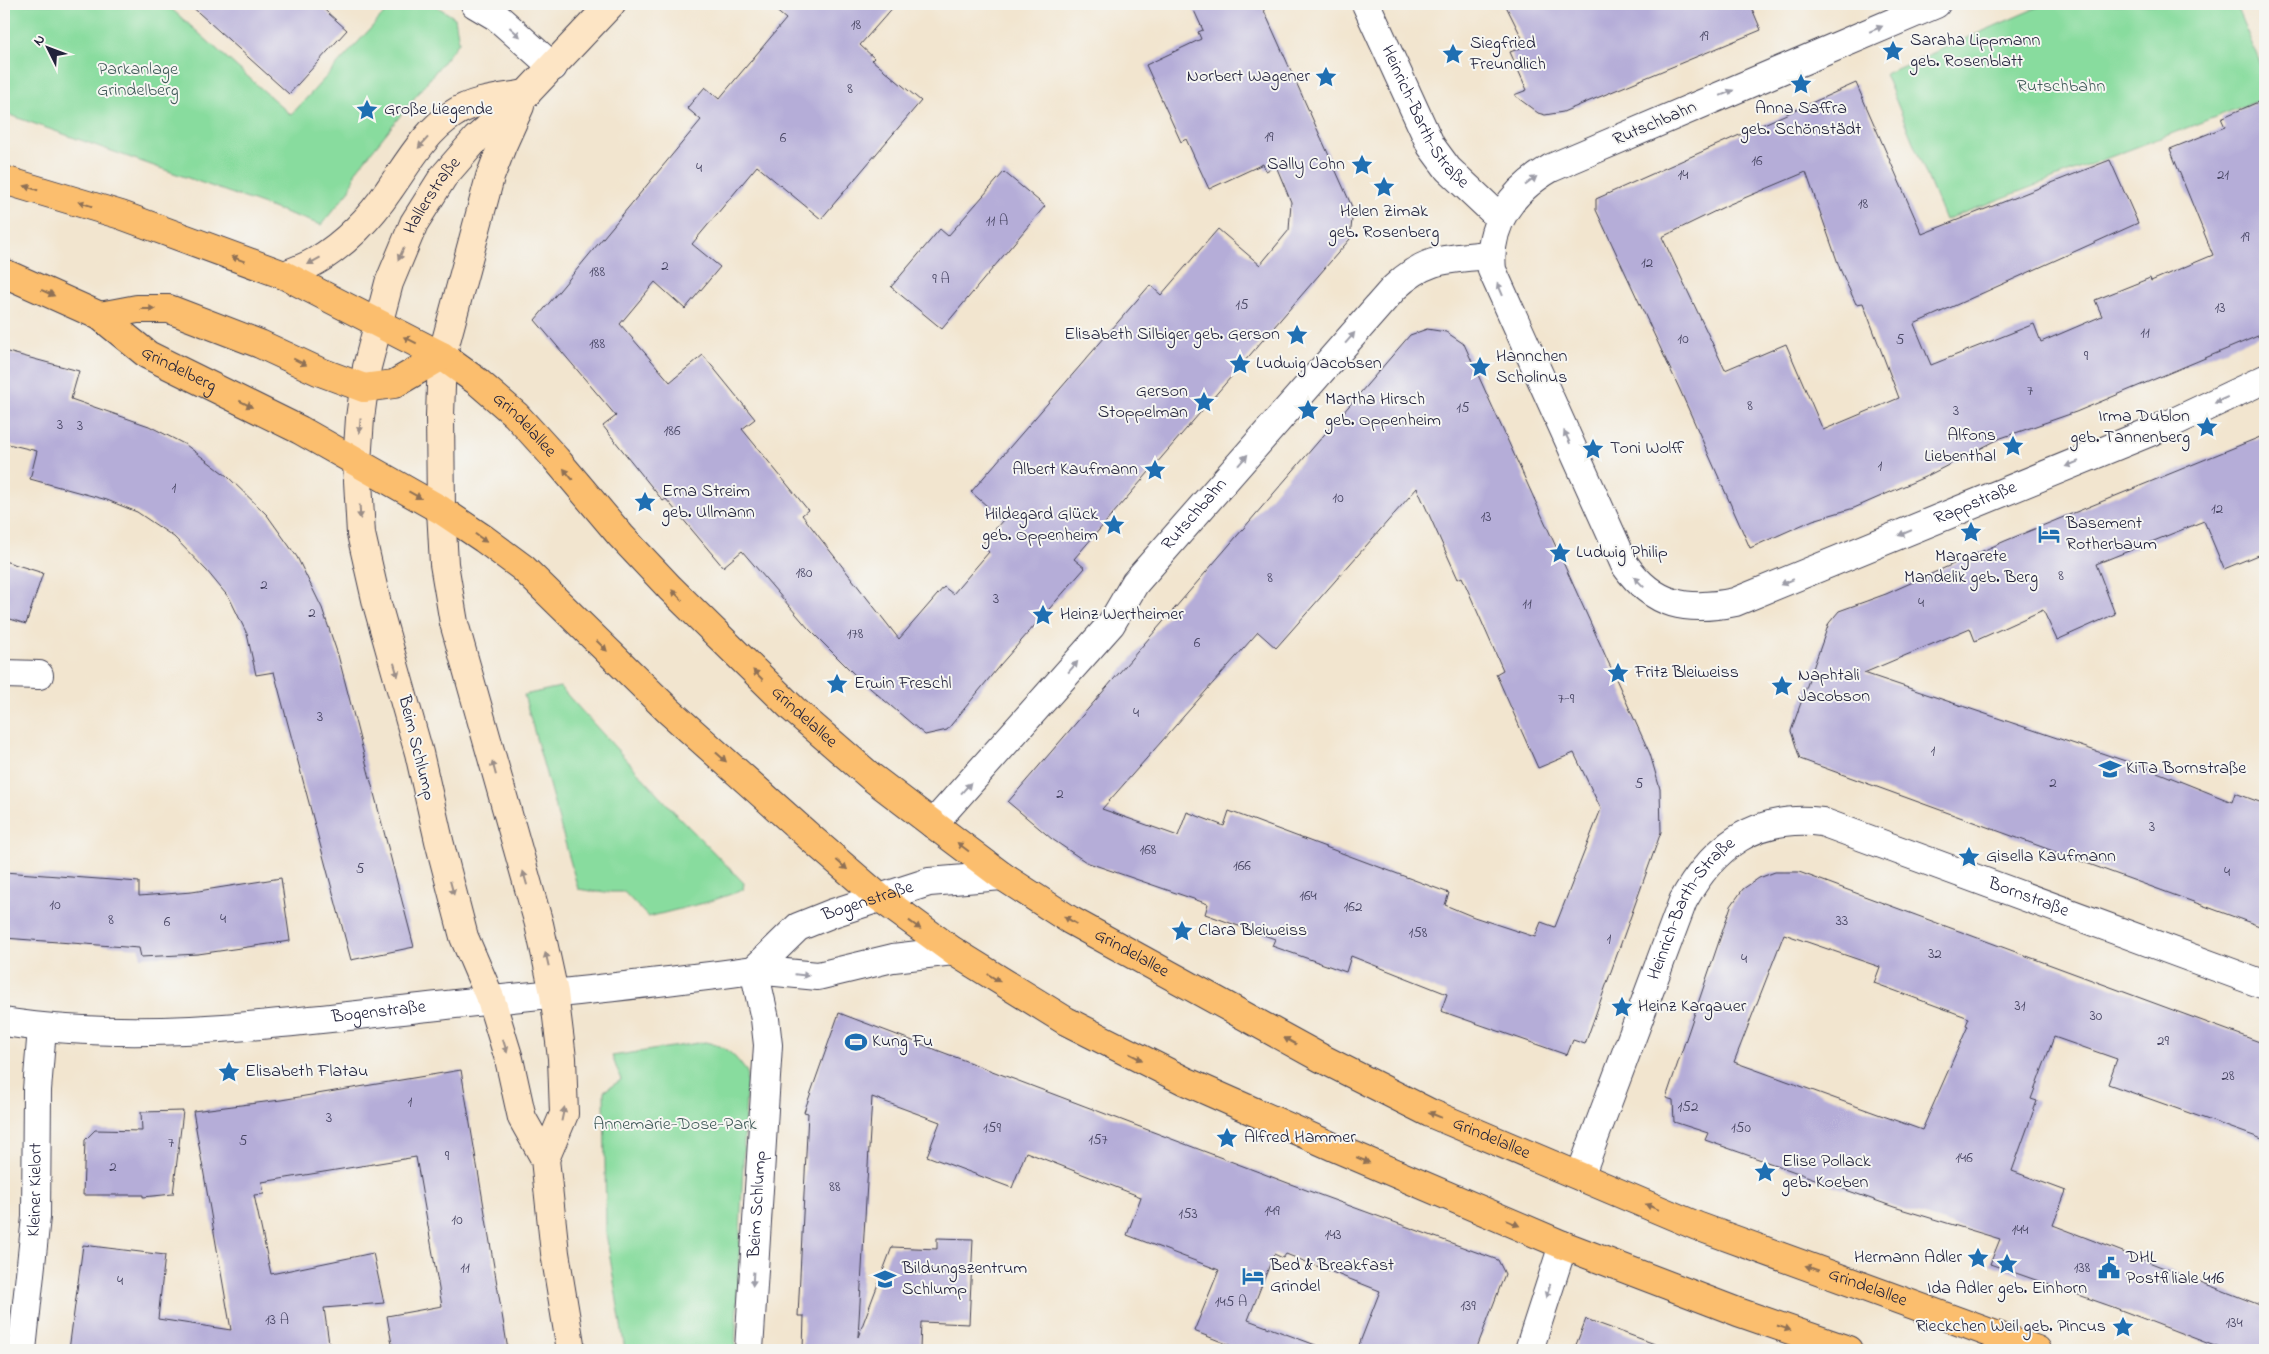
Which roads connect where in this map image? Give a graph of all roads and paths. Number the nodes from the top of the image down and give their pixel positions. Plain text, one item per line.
1 (475, 4) edge
2 (611, 4) edge
3 (1366, 4) edge
4 (1936, 4) edge
5 (553, 67) junction
6 (526, 94) junction
7 (4, 180) edge
8 (1500, 218) junction
9 (1490, 255) junction
10 (4, 273) edge
11 (284, 276) junction
12 (100, 316) junction
13 (378, 324) junction
14 (442, 356) junction
15 (2265, 380) edge
16 (364, 388) junction
17 (358, 463) junction
18 (441, 510) junction
19 (4, 674) edge
20 (39, 675) dead end
21 (932, 824) junction
22 (1760, 827) joint
23 (1002, 876) junction
24 (879, 897) junction
25 (953, 951) junction
26 (754, 970) junction
27 (2265, 985) edge
28 (554, 993) junction
29 (491, 1000) junction
30 (4, 1022) edge
31 (42, 1028) junction
32 (545, 1159) junction
33 (1580, 1176) junction
34 (1563, 1245) junction
35 (22, 1350) edge
36 (571, 1350) edge
37 (749, 1350) edge
38 (1529, 1350) edge
39 (1848, 1350) edge
40 (2037, 1350) edge

1 -> 5 street
2 - 5 main road, Hallerstraße
3 - 8 street, Heinrich-Barth-Straße
8 -> 4 street, Rutschbahn
5 - 6 main road, Hallerstraße
6 -> 11 main road
6 -> 13 main road, Hallerstraße
6 - 14 main road, Hallerstraße
11 -> 7 main road
8 - 9 street, Rutschbahn
15 -> 9 street, Rappstraße
21 -> 9 street, Rutschbahn
10 -> 12 main road, Grindelberg
11 - 13 main road
12 -> 16 main road
12 -> 17 main road, Grindelberg
14 -> 13 main road, Grindelallee
13 - 16 main road, Beim Schlump
14 - 16 main road
14 - 18 main road, Beim Schlump
21 -> 14 main road, Grindelallee
16 -> 17 main road, Beim Schlump
17 -> 18 main road
17 -> 29 main road, Beim Schlump
18 -> 24 main road
28 -> 18 main road, Beim Schlump
19 - 20 street
23 -> 21 main road, Grindelallee
22 - 27 street, Bornstraße
22 - 33 street, Heinrich-Barth-Straße
23 - 24 street, Bogenstraße
33 -> 23 main road, Grindelallee
24 -> 25 main road
24 - 26 street, Bogenstraße
26 -> 25 street, Bogenstraße
25 -> 34 main road
26 - 28 street, Bogenstraße
26 -> 37 street, Beim Schlump
28 - 29 street, Bogenstraße
32 -> 28 main road, Beim Schlump
29 - 31 street, Bogenstraße
29 -> 32 main road, Beim Schlump
30 - 31 street, Bogenstraße
31 - 35 street, Kleiner Kielort
32 - 36 main road, Beim Schlump
40 -> 33 main road, Grindelallee
34 -> 38 street
34 -> 39 main road

